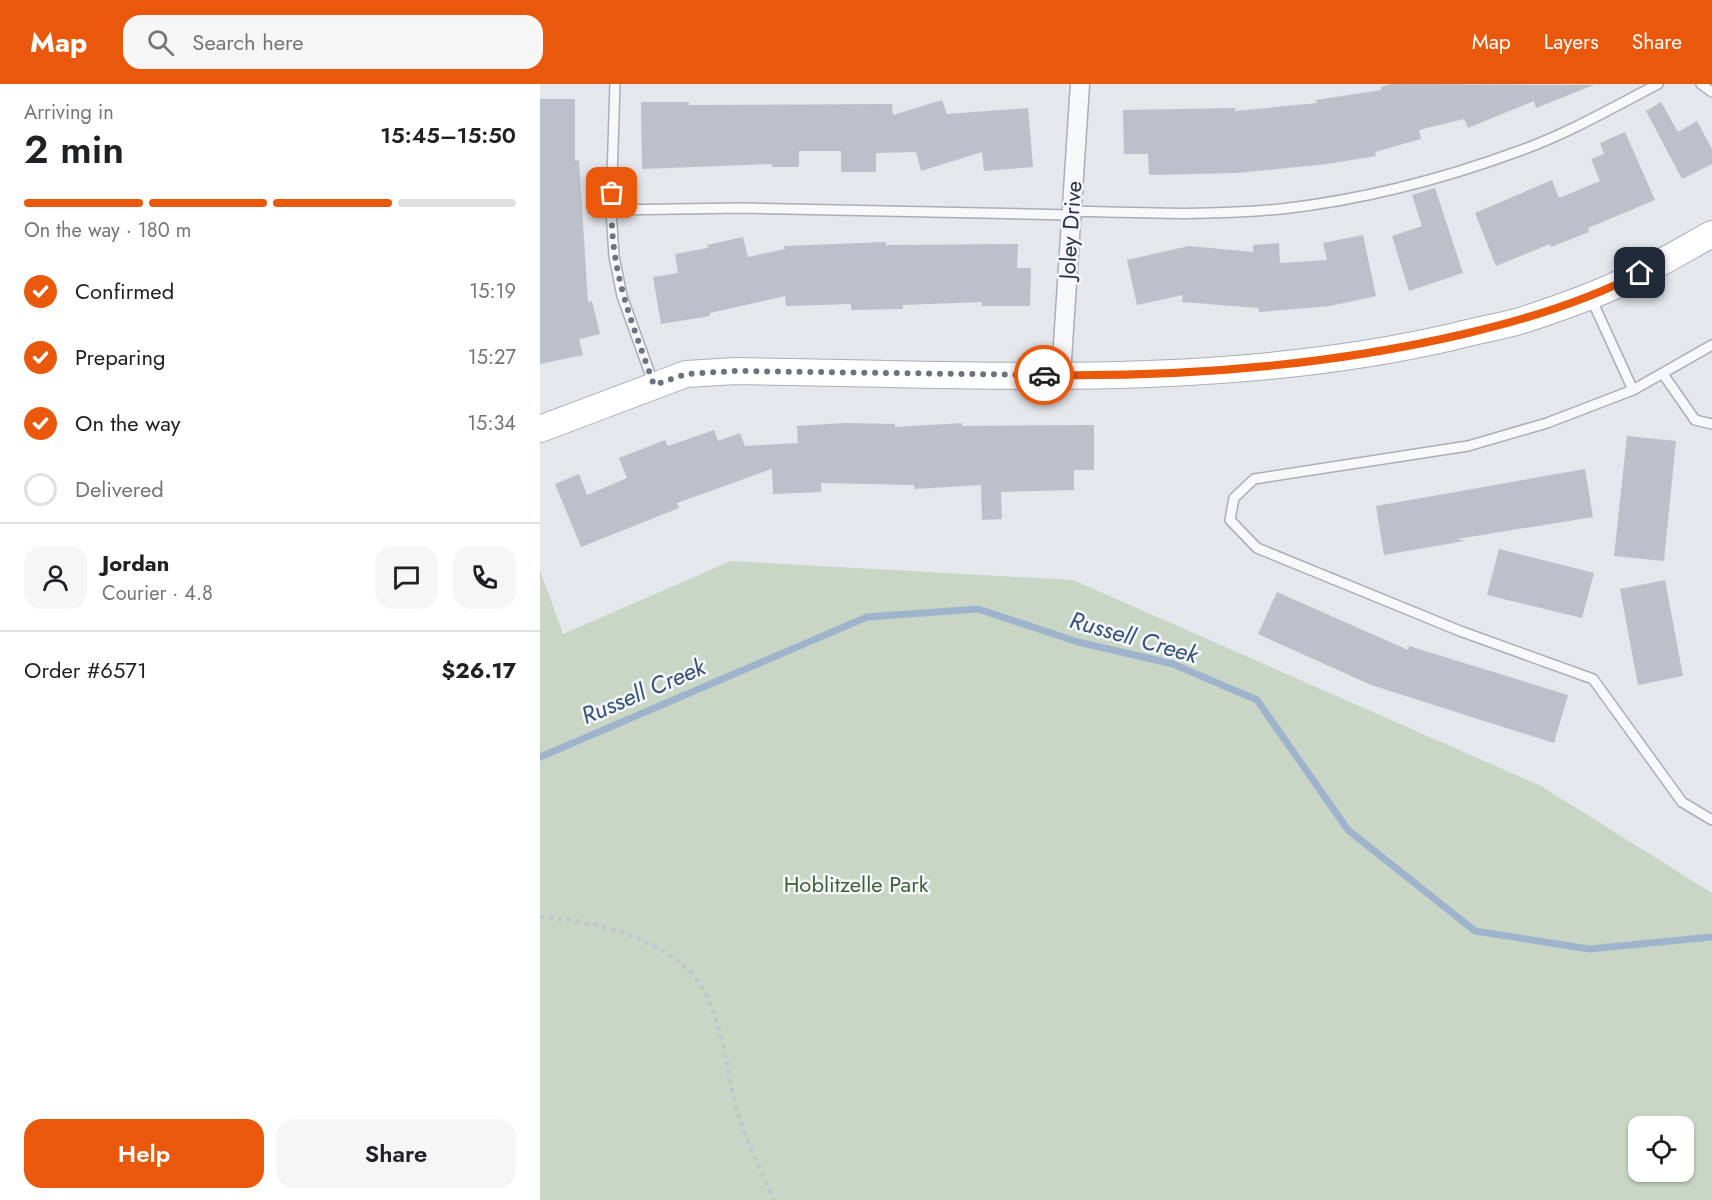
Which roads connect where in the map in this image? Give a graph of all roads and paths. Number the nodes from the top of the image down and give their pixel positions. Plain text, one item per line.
1 (615, 84) edge
2 (1080, 84) edge
3 (1658, 84) edge
4 (1701, 84) edge
5 (1712, 92) edge
6 (611, 210) junction
7 (1071, 213) junction
8 (1712, 234) edge
9 (1590, 295) junction
10 (1712, 345) edge
11 (1663, 374) junction
12 (1061, 375) junction
13 (654, 385) junction
14 (1633, 390) junction
15 (1712, 424) edge
16 (540, 429) edge
17 (1712, 820) edge
18 (540, 917) edge
19 (774, 1200) edge

1 - 6 lane
2 - 7 street, Joley Drive
3 - 7 lane
4 - 5 lane
6 - 7 lane
6 - 13 lane
7 - 12 street, Joley Drive
8 - 9 street
9 - 12 street
9 - 14 lane
10 - 11 lane
11 - 14 lane
11 - 15 lane
12 - 13 street
13 - 16 street
14 - 17 lane
18 - 19 path

